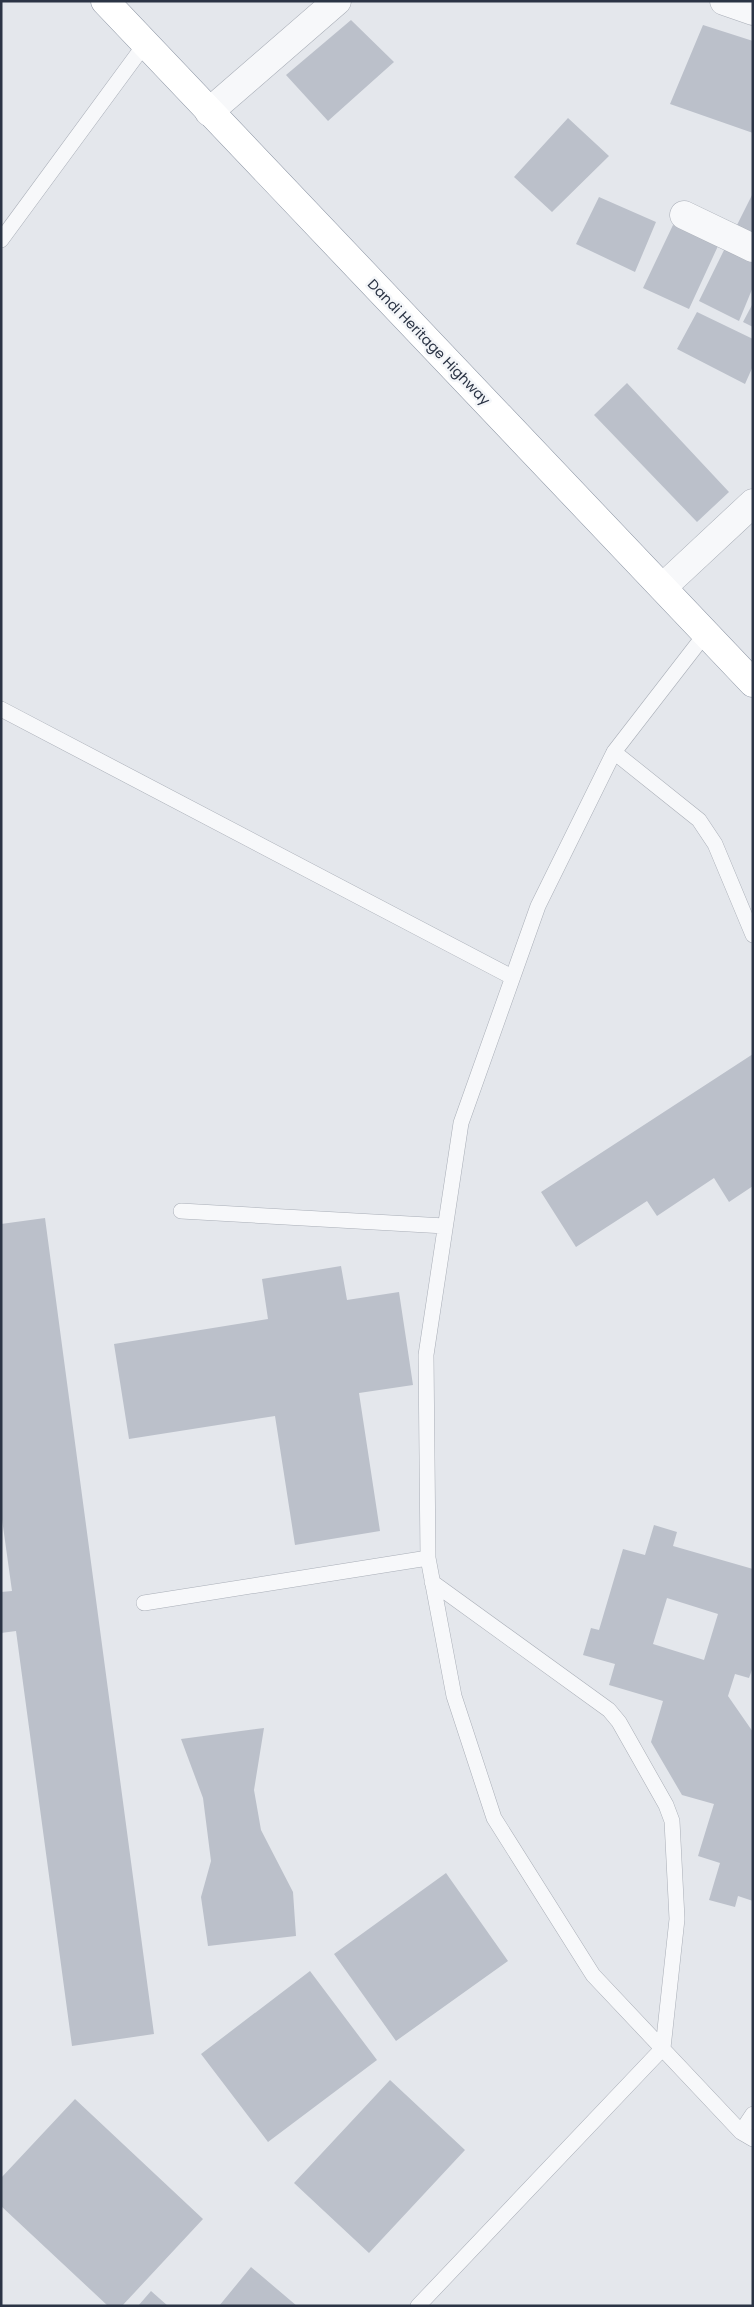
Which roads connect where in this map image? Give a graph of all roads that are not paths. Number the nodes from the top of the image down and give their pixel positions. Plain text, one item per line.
1 (105, 1) edge
2 (337, 1) edge
3 (724, 1) edge
4 (753, 11) edge
5 (146, 44) junction
6 (209, 112) junction
7 (684, 215) dead end
8 (1, 240) edge
9 (753, 248) edge
10 (753, 503) edge
11 (662, 587) junction
12 (706, 633) junction
13 (753, 683) edge
14 (1, 708) edge
15 (614, 752) junction
16 (753, 935) edge
17 (512, 977) junction
18 (181, 1211) dead end
19 (445, 1226) junction
20 (428, 1558) junction
21 (432, 1582) junction
22 (144, 1603) dead end
23 (663, 2048) junction
24 (753, 2114) edge
25 (747, 2136) edge
26 (418, 2306) edge

1 - 5 highway, Dandi Heritage Highway
2 - 6 street
3 - 4 street
5 - 6 highway, Dandi Heritage Highway
5 - 8 lane
6 - 11 highway, Dandi Heritage Highway
7 - 9 street
10 - 11 street
11 - 12 highway, Dandi Heritage Highway
12 - 13 highway, Dandi Heritage Highway
12 - 15 lane
14 - 17 lane
15 - 16 lane
15 - 17 lane
17 - 19 lane
18 - 19 lane
19 - 20 lane
20 - 21 lane
20 - 22 lane
21 - 23 lane
21 - 23 lane
23 - 25 lane
23 - 26 lane
24 - 25 lane

